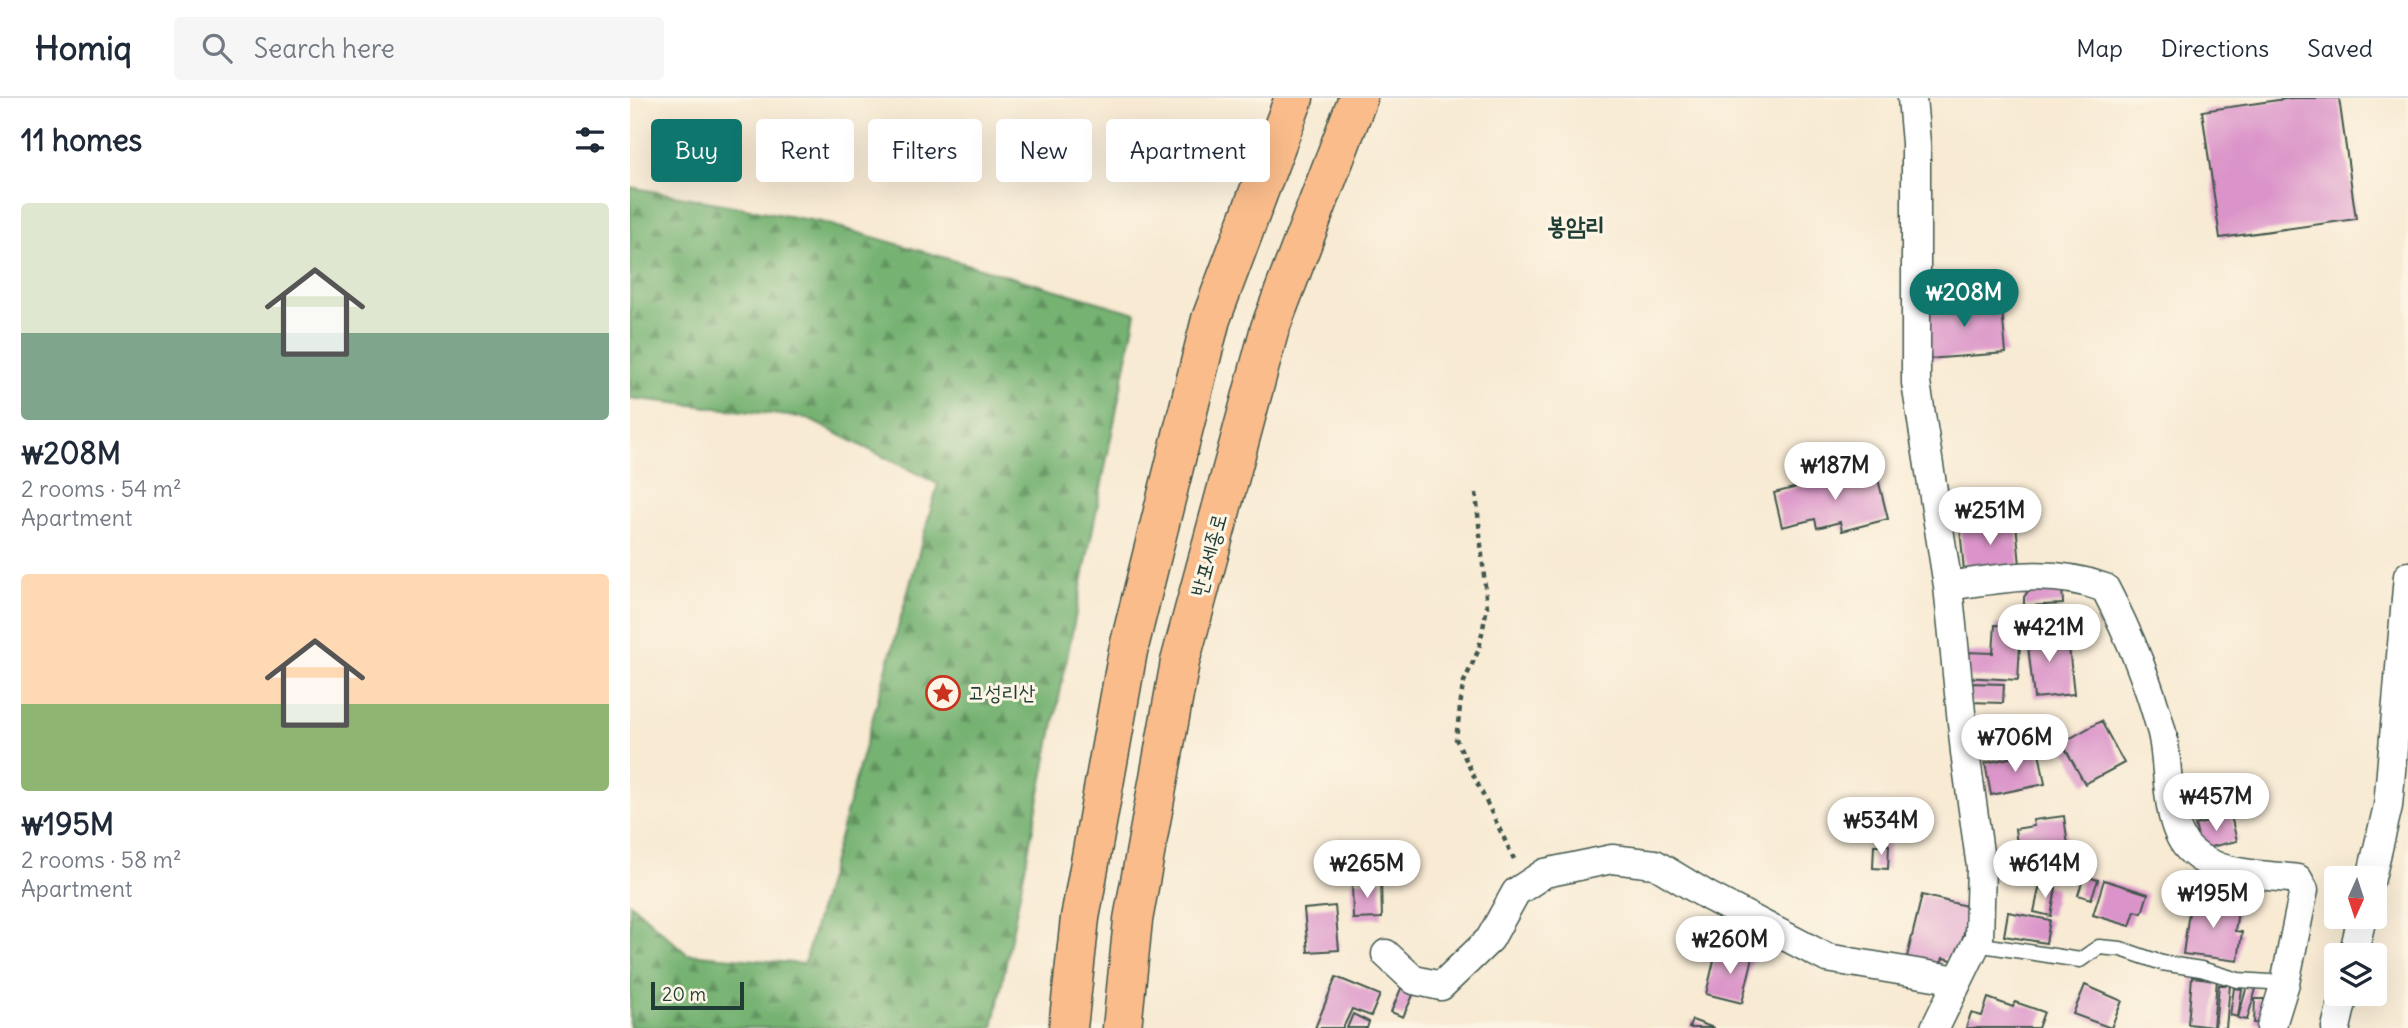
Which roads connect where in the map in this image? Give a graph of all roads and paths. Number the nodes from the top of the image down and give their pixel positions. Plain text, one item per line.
1 (1294, 98) edge
2 (1359, 98) edge
3 (1912, 98) edge
4 (1476, 493) dead end
5 (2408, 576) edge
6 (1948, 586) junction
7 (2374, 866) edge
8 (1528, 884) junction
9 (1976, 944) junction
10 (1386, 954) dead end
11 (1958, 980) junction
12 (2285, 983) junction
13 (2341, 1006) edge
14 (1068, 1028) edge
15 (1122, 1028) edge
16 (1935, 1028) edge
17 (2271, 1028) edge
18 (2336, 1028) edge

1 - 14 highway
2 - 15 highway, 반포세종로
3 - 6 street
4 - 8 path
5 - 7 street
6 - 9 street
6 - 12 street
8 - 10 street
8 - 11 street
9 - 11 street
9 - 12 lane
11 - 16 street
12 - 17 street
13 - 18 street

